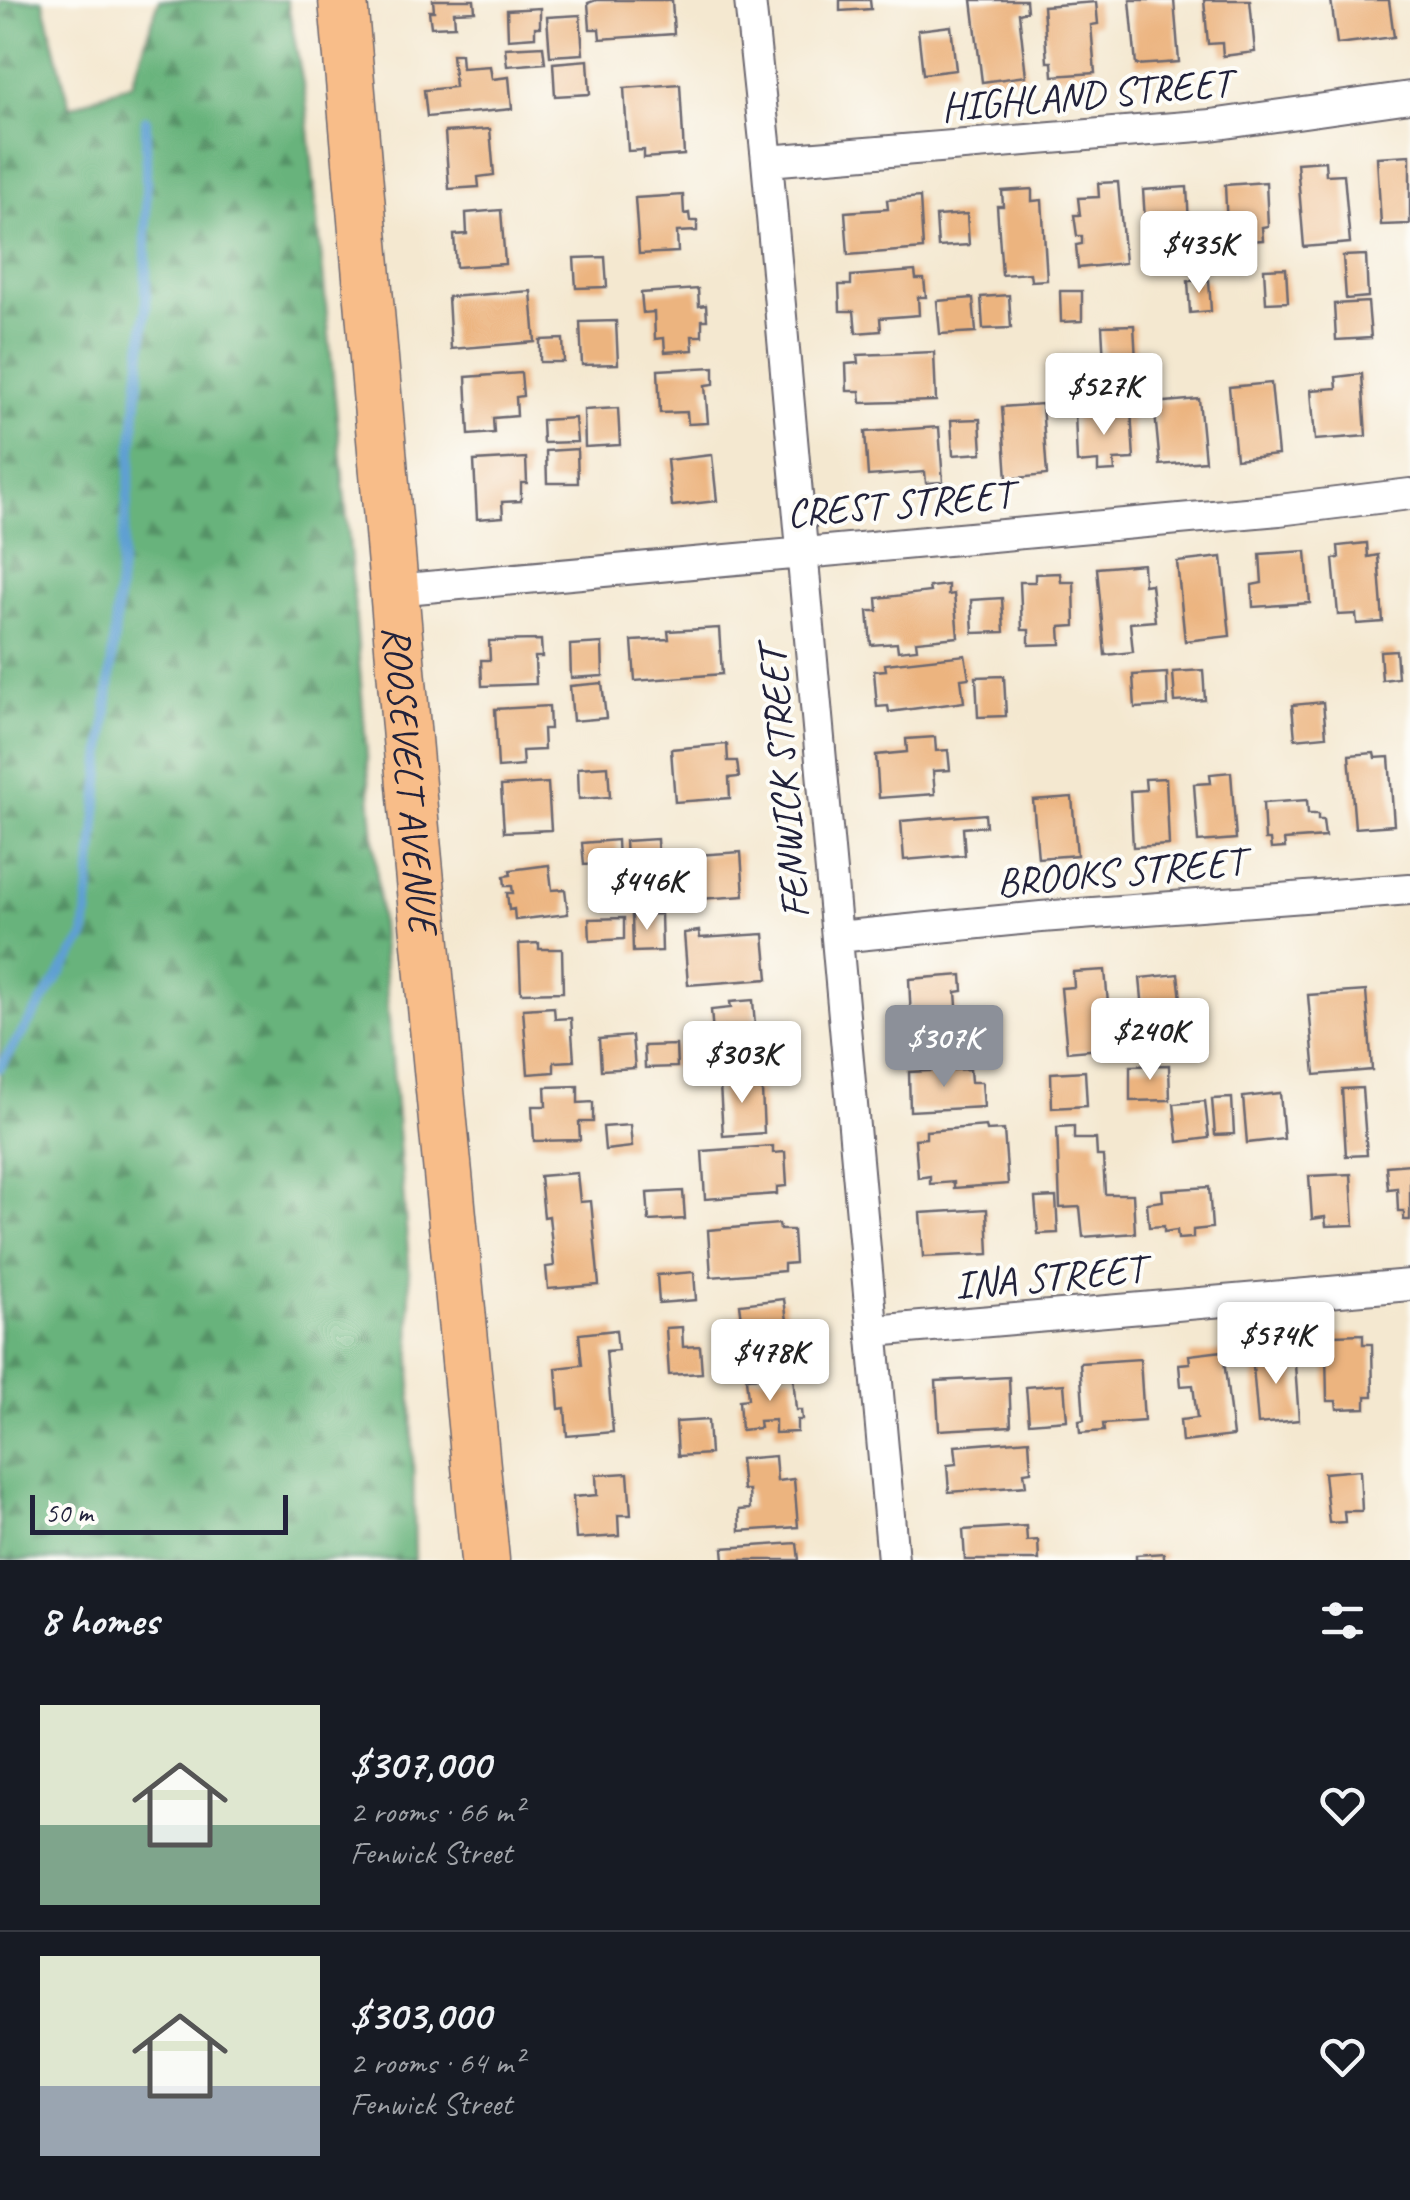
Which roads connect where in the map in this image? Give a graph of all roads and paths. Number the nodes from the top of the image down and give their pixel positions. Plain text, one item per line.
1 (343, 0) edge
2 (750, 0) edge
3 (1410, 96) edge
4 (767, 161) junction
5 (1410, 494) edge
6 (802, 552) junction
7 (394, 590) junction
8 (1410, 889) edge
9 (837, 937) junction
10 (1410, 1285) edge
11 (874, 1331) junction
12 (485, 1560) edge
13 (893, 1560) edge

1 - 7 main road, ROOSEVELT AVENUE
2 - 4 street, FENWICK STREET
3 - 4 street, HIGHLAND STREET
4 - 6 street, FENWICK STREET
5 - 6 street, CREST STREET
6 - 7 street, CREST STREET
6 - 9 street, FENWICK STREET
7 - 12 main road, ROOSEVELT AVENUE
8 - 9 street, BROOKS STREET
9 - 11 street, FENWICK STREET
10 - 11 street, INA STREET
11 - 13 street, FENWICK STREET

